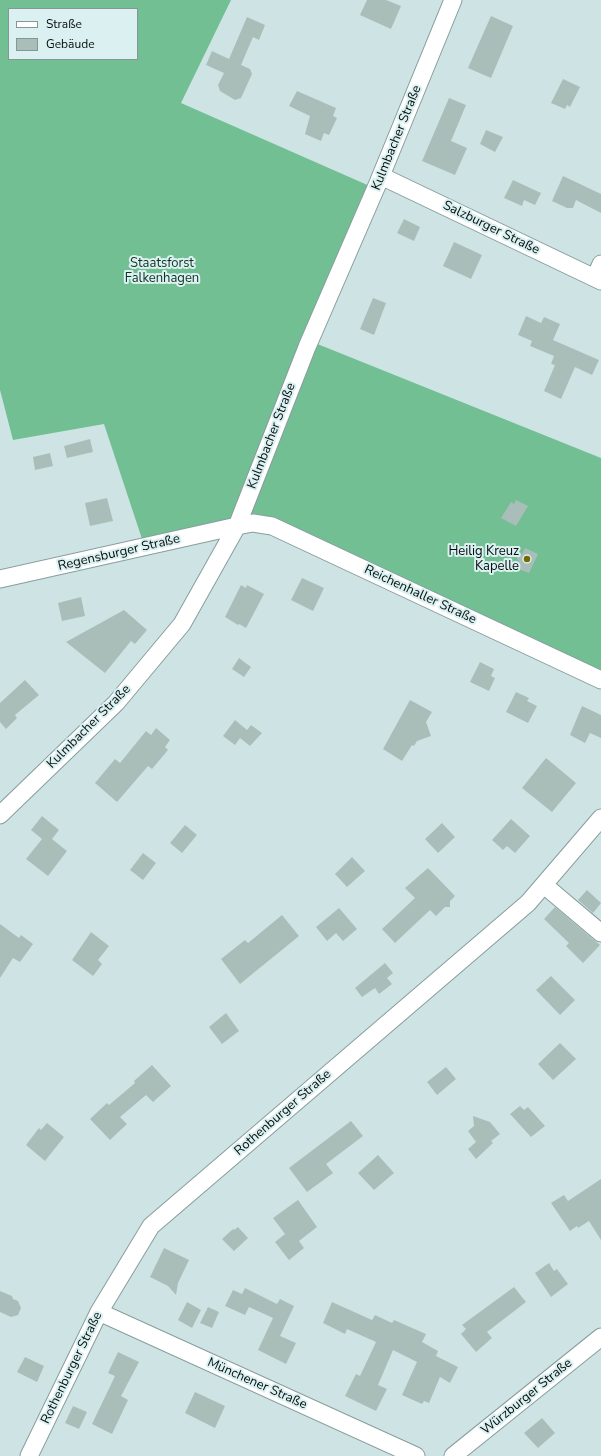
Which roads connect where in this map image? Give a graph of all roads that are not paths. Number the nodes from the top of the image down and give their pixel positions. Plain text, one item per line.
1 (453, 0) edge
2 (381, 176) junction
3 (599, 274) edge
4 (237, 526) junction
5 (0, 579) edge
6 (601, 680) edge
7 (0, 815) edge
8 (601, 818) edge
9 (544, 885) junction
10 (601, 933) edge
11 (99, 1312) junction
12 (601, 1337) edge
13 (29, 1456) edge
14 (416, 1456) edge
15 (453, 1456) edge

1 - 2 street, Kulmbacher Straße
2 - 3 street, Salzburger Straße
2 - 4 street, Kulmbacher Straße
4 - 5 street, Regensburger Straße
4 - 6 street, Reichenhaller Straße
4 - 7 street, Kulmbacher Straße
8 - 9 street, Rothenburger Straße
9 - 10 street
9 - 11 street, Rothenburger Straße
11 - 13 street, Rothenburger Straße
11 - 14 street, Münchener Straße
12 - 15 street, Würzburger Straße

